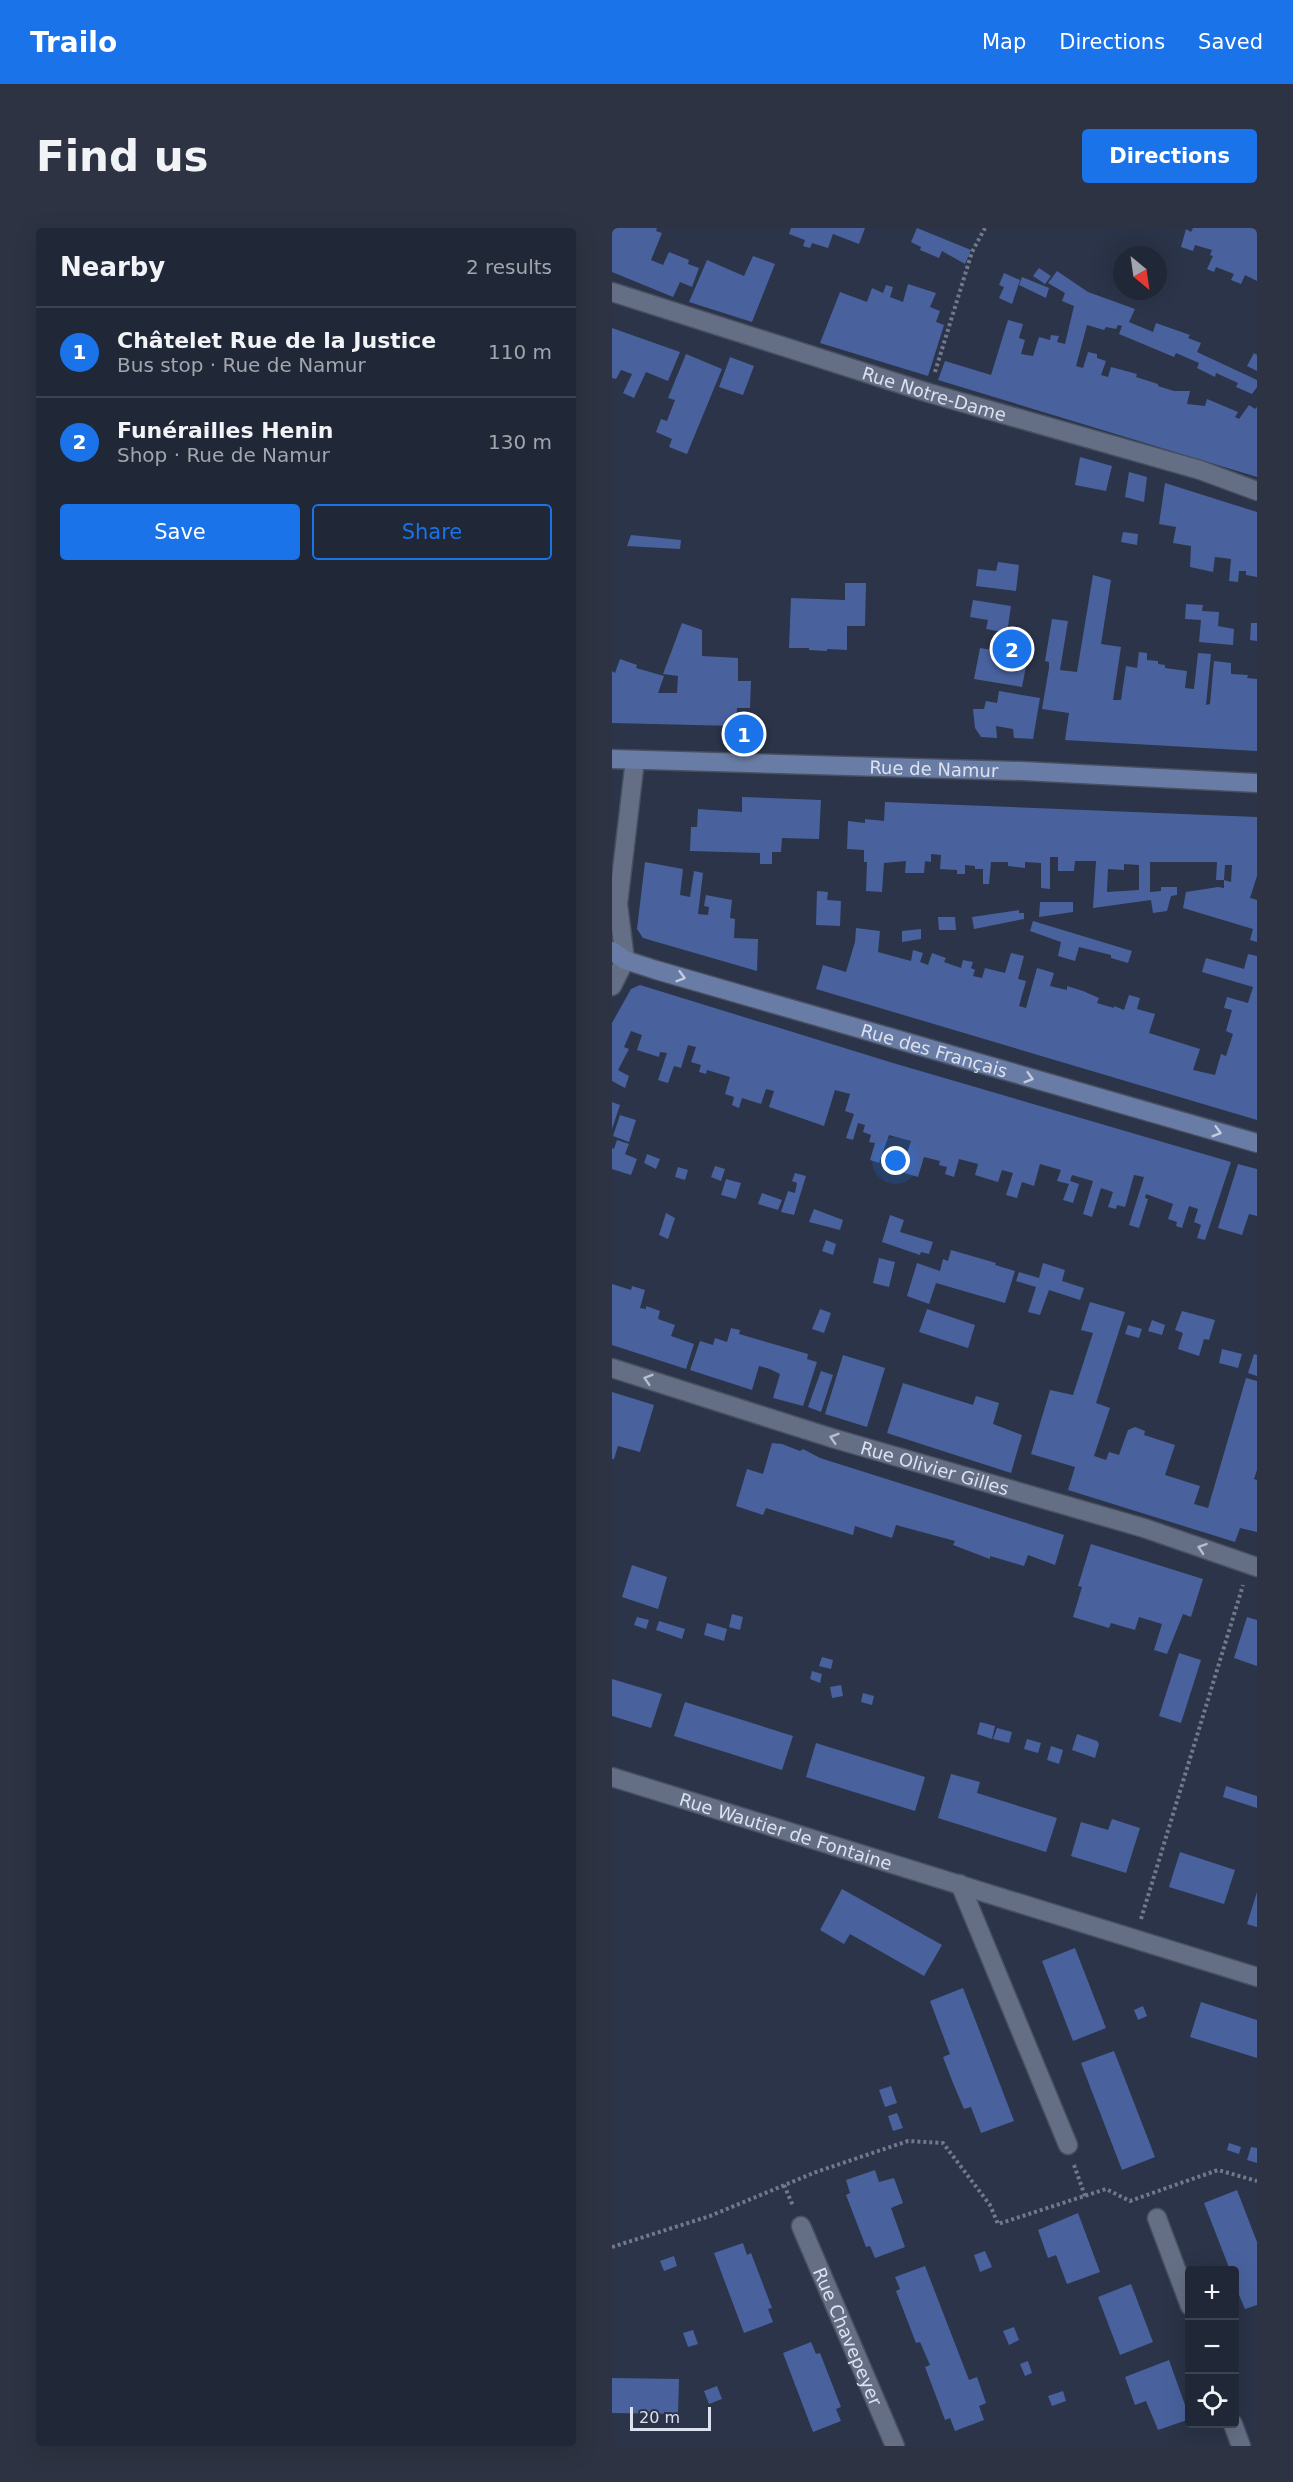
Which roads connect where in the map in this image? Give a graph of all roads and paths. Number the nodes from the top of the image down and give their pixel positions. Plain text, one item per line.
1 (985, 228) edge
2 (612, 292) edge
3 (929, 393) junction
4 (1257, 491) edge
5 (612, 759) edge
6 (635, 760) junction
7 (1257, 783) edge
8 (618, 955) edge
9 (612, 986) edge
10 (1257, 1143) edge
11 (612, 1368) edge
12 (1253, 1566) edge
13 (612, 1777) edge
14 (960, 1884) junction
15 (1134, 1940) junction
16 (1257, 1977) edge
17 (1068, 2145) joint
18 (1257, 2181) edge
19 (1085, 2196) junction
20 (1157, 2218) dead end
21 (801, 2226) dead end
22 (612, 2247) edge
23 (1185, 2294) edge
24 (1234, 2428) edge
25 (895, 2446) edge
26 (1241, 2446) edge

1 - 3 path
2 - 3 street, Rue Notre-Dame
3 - 4 street, Rue Notre-Dame
5 - 6 main road, Rue de Namur
6 - 7 main road, Rue de Namur
6 - 8 street
8 - 9 street
8 -> 10 main road, Rue des Français
12 -> 11 street, Rue Olivier Gilles
12 - 15 path
13 - 14 street, Rue Wautier de Fontaine
14 - 15 street, Rue Wautier de Fontaine
14 - 17 street
15 - 16 street, Rue Wautier de Fontaine
17 - 19 path
18 - 19 path
19 - 22 path
20 - 23 street
21 - 25 street, Rue Chavepeyer
24 - 26 street

